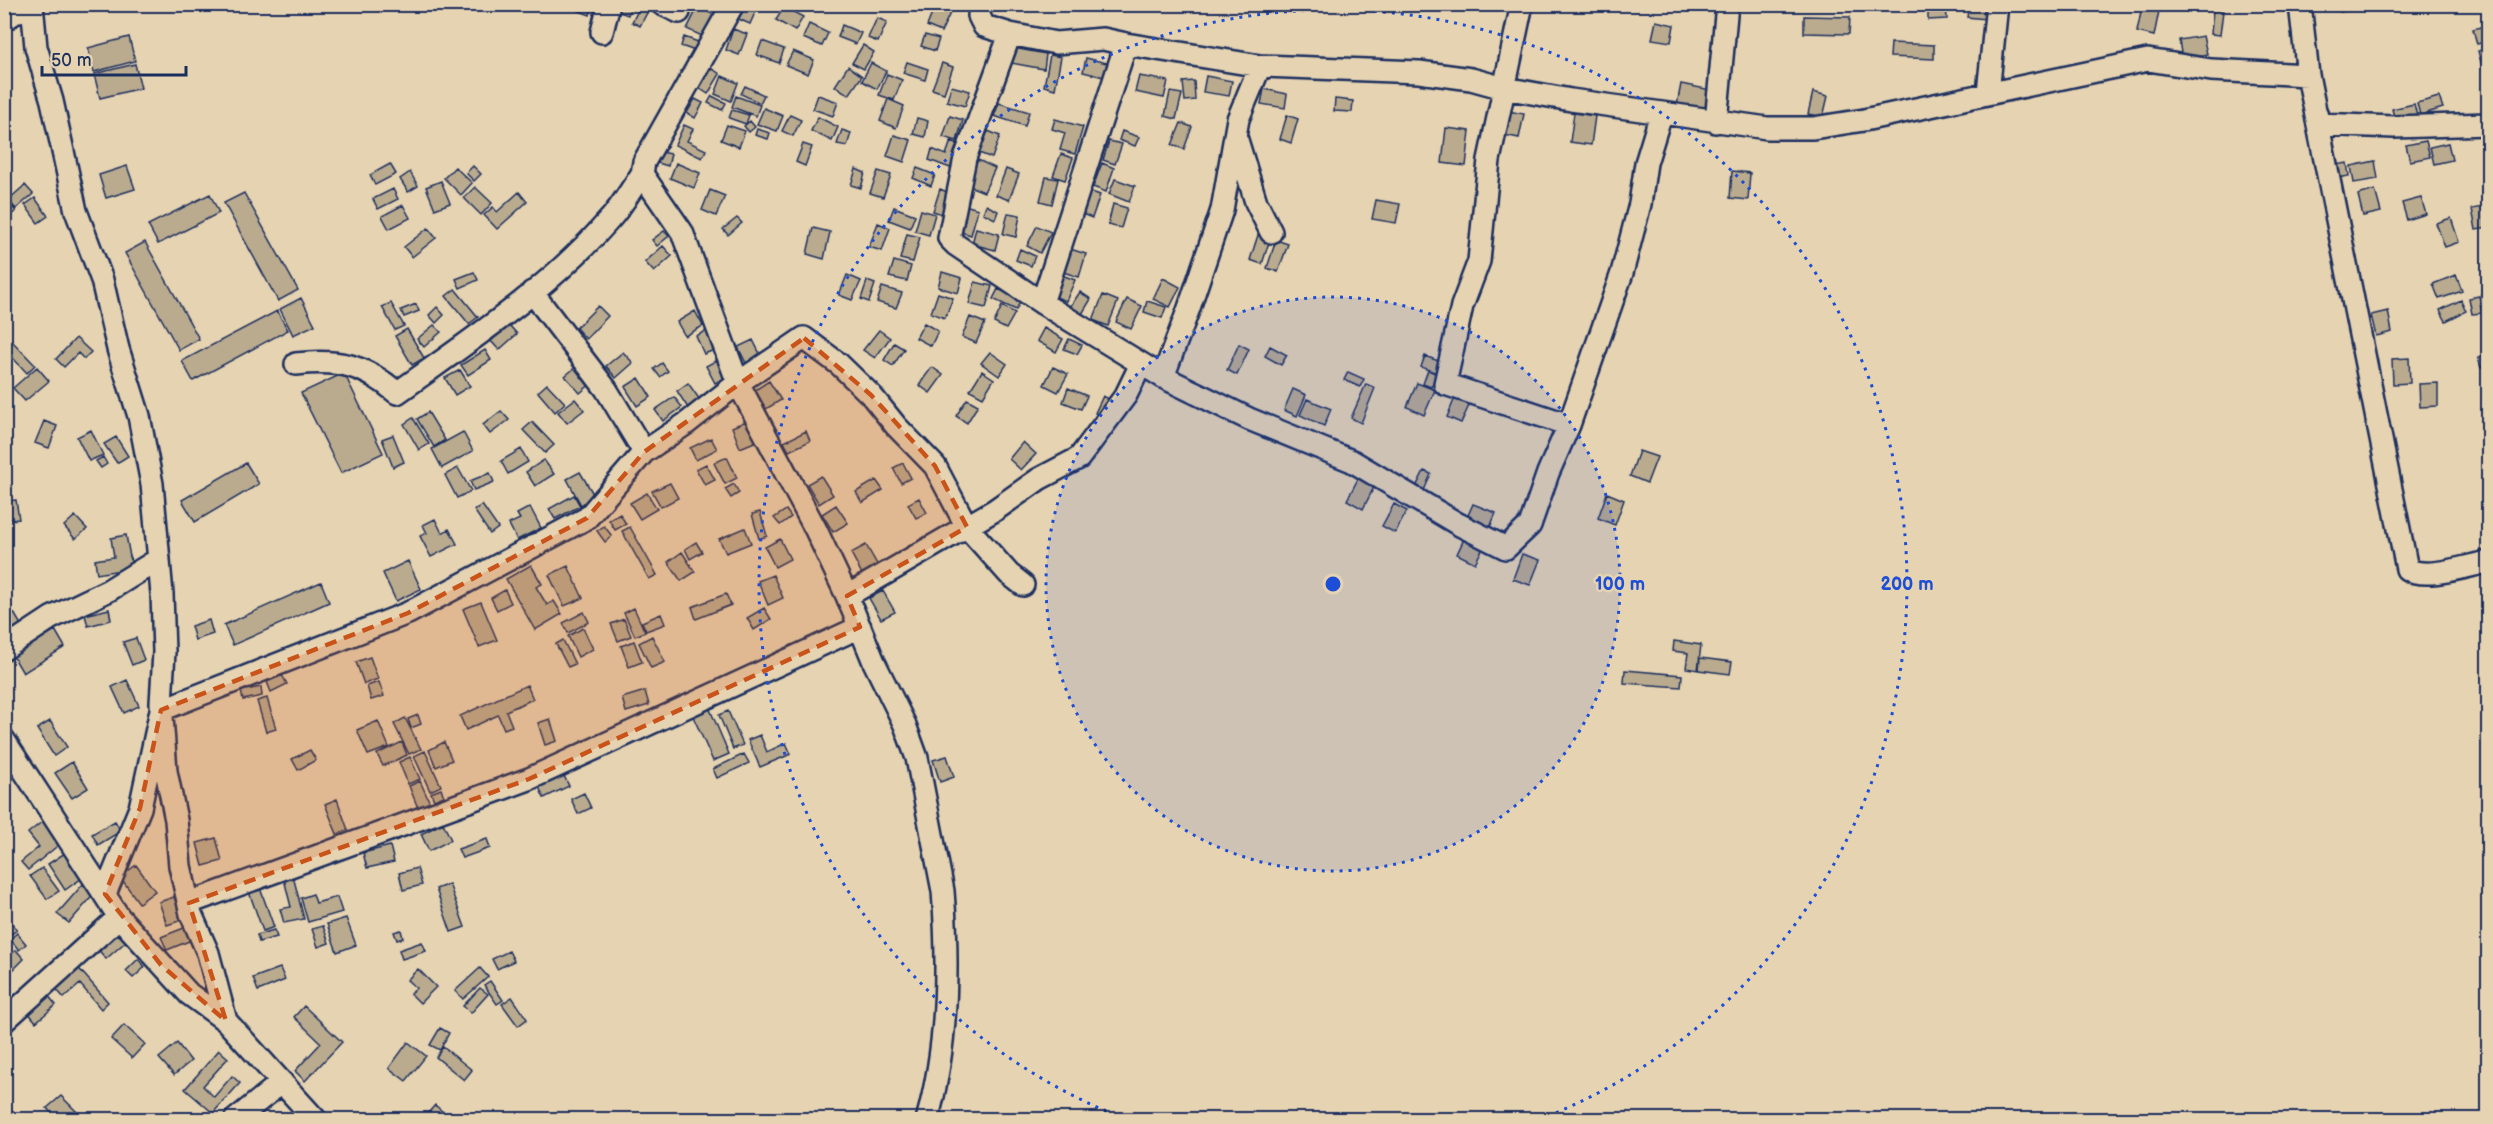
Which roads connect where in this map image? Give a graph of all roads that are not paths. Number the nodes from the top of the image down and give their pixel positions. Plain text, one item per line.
1 (30, 4) edge
2 (609, 4) edge
3 (733, 4) edge
4 (980, 4) edge
5 (1522, 4) edge
6 (1727, 4) edge
7 (1997, 4) edge
8 (2300, 4) edge
9 (4, 20) edge
10 (602, 32) dead end
11 (1010, 34) junction
12 (1126, 44) junction
13 (1260, 66) junction
14 (2308, 75) junction
15 (1504, 88) junction
16 (1988, 93) junction
17 (1661, 114) junction
18 (1716, 122) junction
19 (2318, 124) junction
20 (2488, 124) edge
21 (1235, 134) junction
22 (642, 174) junction
23 (1271, 232) dead end
24 (532, 292) junction
25 (1042, 303) junction
26 (296, 364) dead end
27 (1141, 364) junction
28 (1163, 377) junction
29 (738, 383) junction
30 (1569, 425) junction
31 (644, 452) junction
32 (967, 526) junction
33 (159, 559) junction
34 (2488, 562) edge
35 (1023, 585) dead end
36 (847, 596) junction
37 (860, 627) junction
38 (4, 649) edge
39 (161, 710) junction
40 (4, 740) edge
41 (105, 894) junction
42 (189, 903) junction
43 (119, 917) junction
44 (4, 1021) edge
45 (226, 1021) junction
46 (282, 1082) junction
47 (235, 1119) edge
48 (316, 1119) edge
49 (927, 1119) edge

1 - 9 street
1 - 33 street
2 - 10 street
3 - 22 street
4 - 11 street
5 - 15 street
6 - 18 street
7 - 16 street
8 - 14 street
8 - 19 street
11 - 12 street
11 - 25 street
12 - 13 street
12 - 25 street
13 - 15 street
13 - 21 street
14 - 16 street
14 - 19 street
15 - 17 street
15 - 30 street
16 - 18 street
17 - 18 street
17 - 30 street
19 - 20 street
19 - 34 street
21 - 23 street
21 - 28 street
22 - 24 street
22 - 29 street
24 - 26 street
24 - 31 street
25 - 27 street
27 - 28 street
27 - 32 street
28 - 30 street
29 - 31 street
29 - 32 street
29 - 36 street
31 - 39 street
32 - 35 street
32 - 36 street
33 - 38 street
33 - 39 street
36 - 37 street
37 - 42 street
37 - 49 street
39 - 41 street
39 - 42 street
40 - 41 street
41 - 43 street
42 - 45 street
43 - 44 street
43 - 45 street
45 - 46 street
46 - 47 street
46 - 48 street

